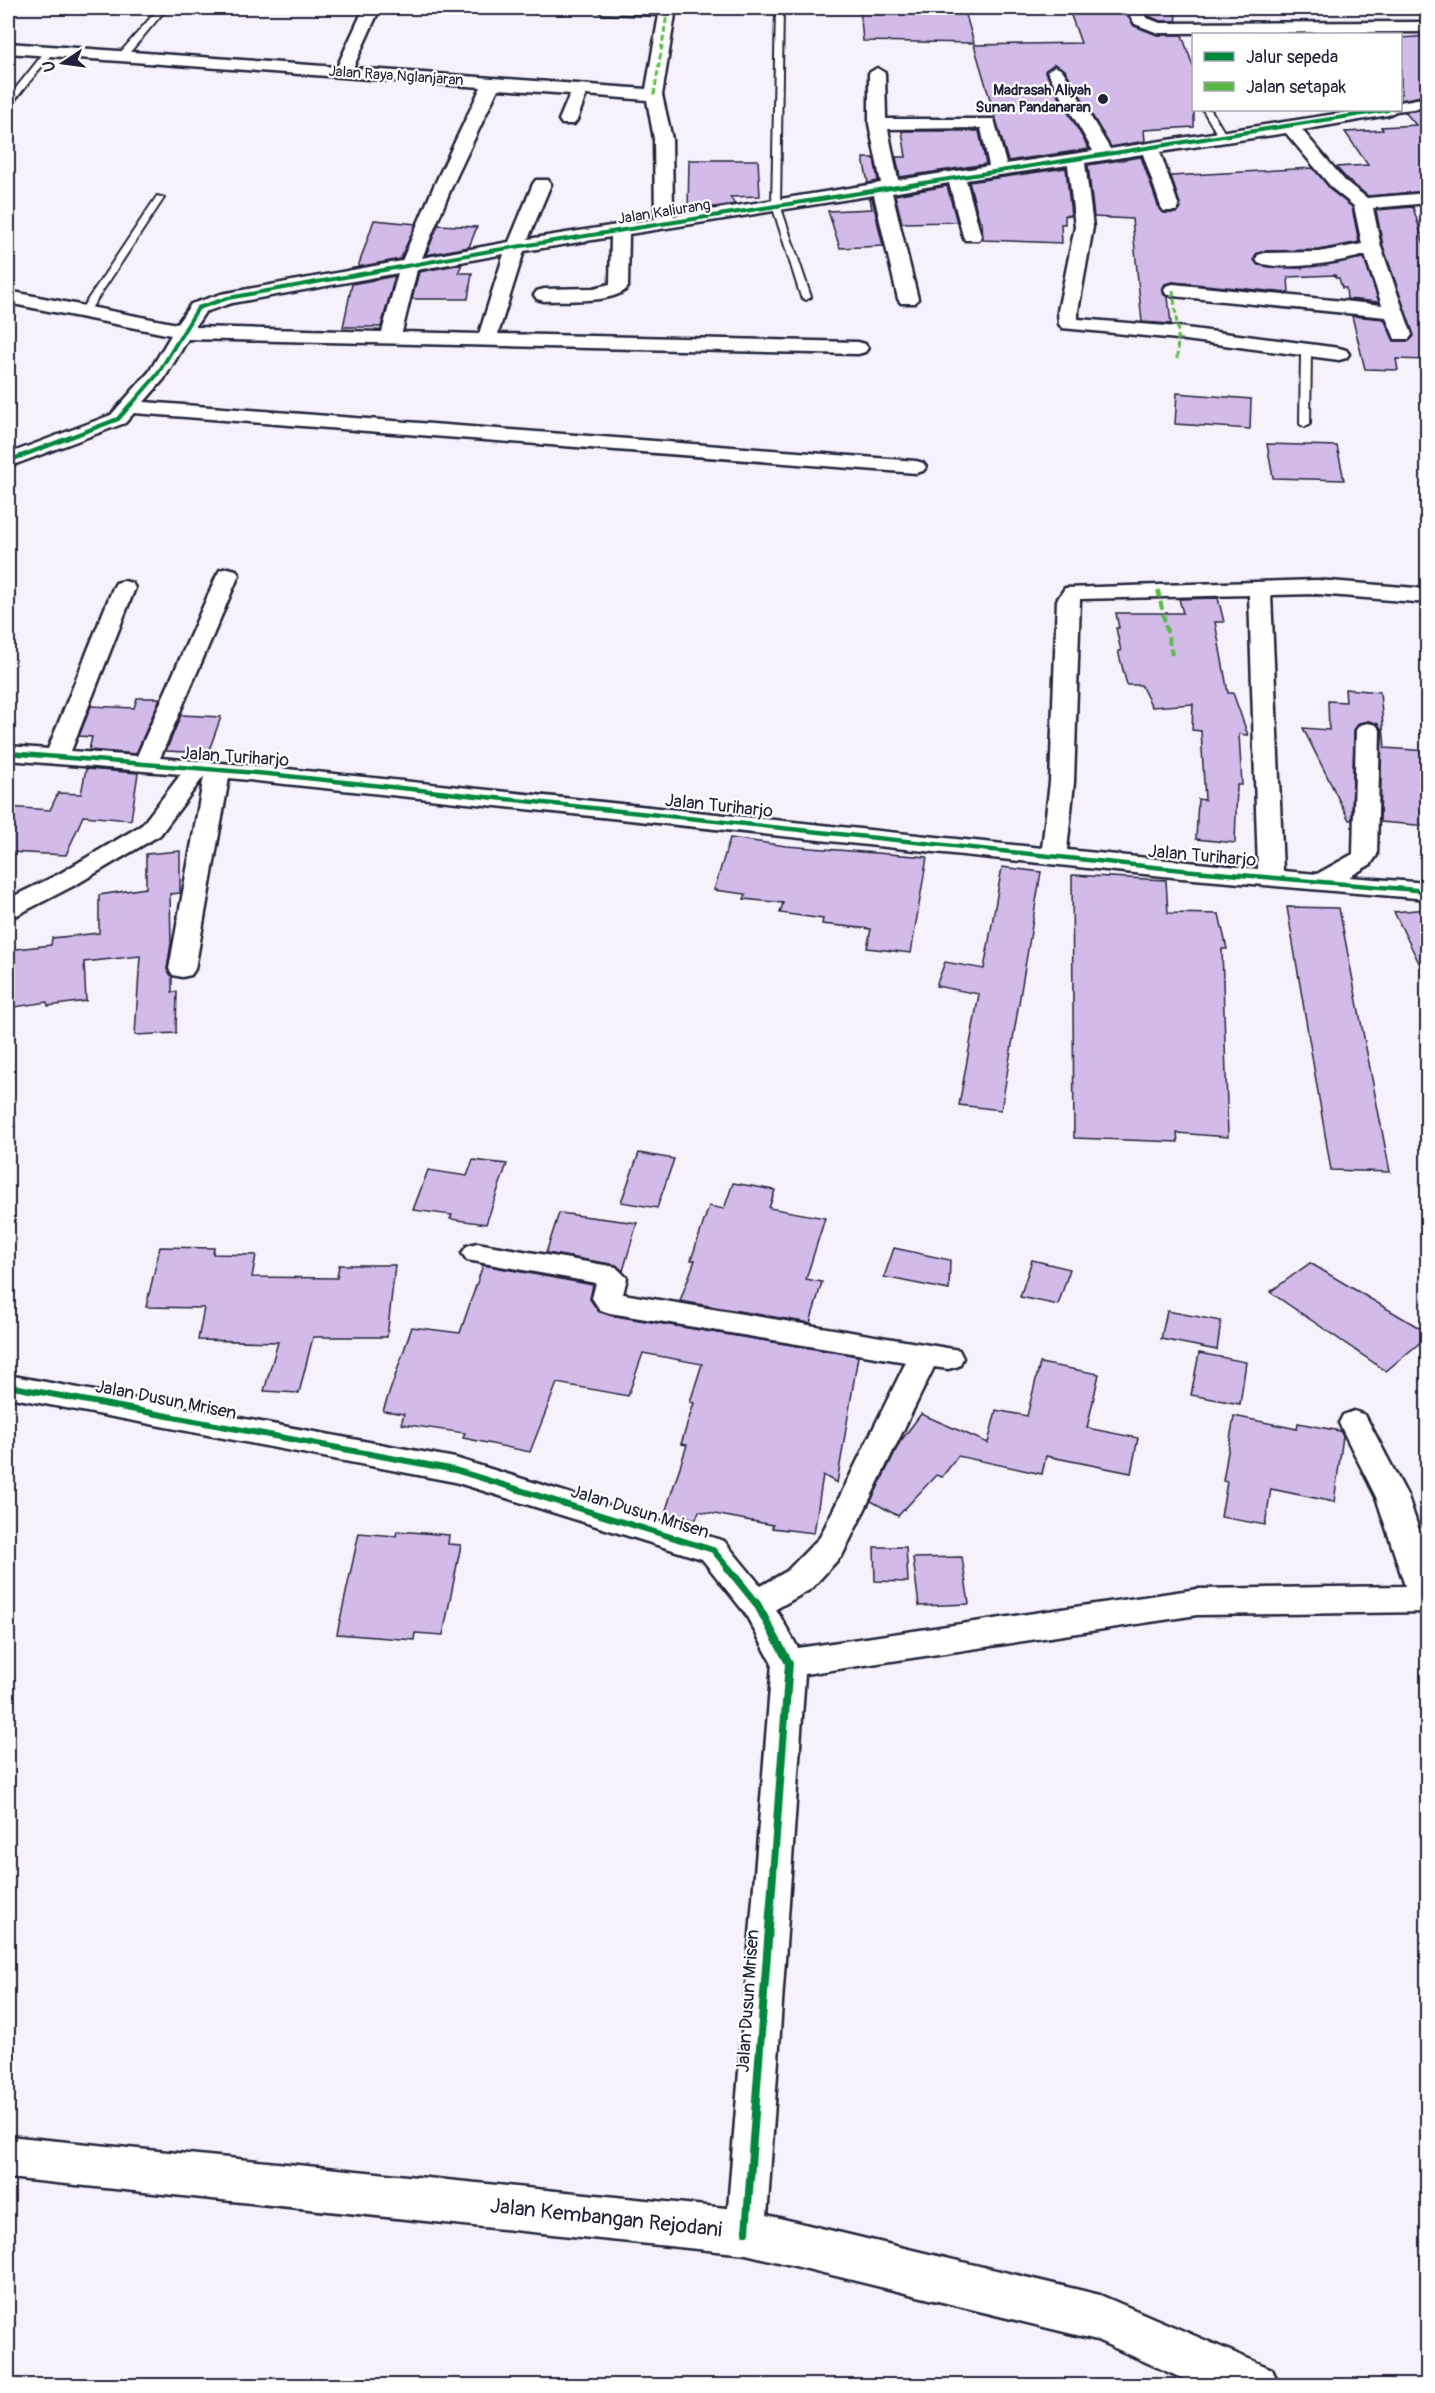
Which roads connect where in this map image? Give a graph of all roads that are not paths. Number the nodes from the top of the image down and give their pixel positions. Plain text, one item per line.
1 (164, 8) edge
2 (372, 8) edge
3 (603, 8) edge
4 (779, 8) edge
5 (1133, 8) edge
6 (668, 9) edge
7 (1428, 27) edge
8 (8, 48) edge
9 (50, 51) junction
10 (122, 56) junction
11 (1054, 71) dead end
12 (342, 72) junction
13 (877, 74) dead end
14 (492, 83) junction
15 (580, 90) junction
16 (654, 95) junction
17 (8, 103) edge
18 (1426, 104) edge
19 (1402, 107) edge
20 (1208, 111) edge
21 (1382, 111) edge
22 (568, 120) dead end
23 (878, 124) junction
24 (1290, 127) junction
25 (1223, 137) junction
26 (1150, 148) junction
27 (1104, 154) junction
28 (1076, 159) junction
29 (999, 170) junction
30 (956, 177) junction
31 (542, 183) dead end
32 (886, 188) junction
33 (160, 198) dead end
34 (1428, 198) edge
35 (1363, 204) junction
36 (776, 205) junction
37 (1170, 207) dead end
38 (664, 224) junction
39 (620, 231) junction
40 (972, 236) dead end
41 (516, 246) junction
42 (1372, 247) junction
43 (1264, 259) dead end
44 (1292, 259) junction
45 (409, 266) junction
46 (1173, 290) dead end
47 (1294, 293) dead end
48 (544, 295) dead end
49 (8, 297) edge
50 (806, 297) dead end
51 (908, 299) dead end
52 (85, 311) junction
53 (1396, 312) junction
54 (182, 333) junction
55 (1402, 335) dead end
56 (390, 339) junction
57 (486, 341) junction
58 (858, 348) dead end
59 (1306, 350) junction
60 (1339, 354) dead end
61 (131, 406) junction
62 (1305, 424) dead end
63 (8, 461) edge
64 (916, 466) dead end
65 (228, 575) dead end
66 (124, 588) dead end
67 (1260, 590) junction
68 (1428, 596) edge
69 (1368, 730) dead end
70 (8, 753) edge
71 (56, 758) junction
72 (146, 764) junction
73 (208, 770) junction
74 (1054, 856) junction
75 (1271, 878) junction
76 (1321, 882) junction
77 (1428, 891) edge
78 (8, 909) edge
79 (182, 969) dead end
80 (477, 1253) dead end
81 (8, 1386) edge
82 (1354, 1423) dead end
83 (1422, 1586) edge
84 (756, 1604) junction
85 (789, 1663) junction
86 (8, 2157) edge
87 (746, 2232) junction
88 (1255, 2385) edge

1 - 10 lane
2 - 12 street
3 - 6 street
4 - 36 lane
5 - 7 street
6 - 16 street
8 - 9 street, Jalan Raya Nglanjaran
9 - 10 street, Jalan Raya Nglanjaran
9 - 17 lane
10 - 12 street, Jalan Raya Nglanjaran
11 - 27 street
12 - 14 street, Jalan Raya Nglanjaran
13 - 23 street
14 - 15 street, Jalan Raya Nglanjaran
14 - 45 street
15 - 16 street, Jalan Raya Nglanjaran
15 - 22 street
16 - 38 street
18 - 19 street
20 - 25 lane
21 - 24 street, Jalan Kaliurang
23 - 29 street
23 - 32 street
24 - 25 street, Jalan Kaliurang
24 - 35 street
25 - 26 street, Jalan Kaliurang
26 - 27 street, Jalan Kaliurang
26 - 37 street
27 - 28 street, Jalan Kaliurang
28 - 29 street, Jalan Kaliurang
28 - 59 street
29 - 30 street, Jalan Kaliurang
30 - 32 street, Jalan Kaliurang
30 - 40 street
31 - 41 street
32 - 36 street, Jalan Kaliurang
32 - 51 street
33 - 52 lane
34 - 35 street
35 - 42 street
36 - 38 street, Jalan Kaliurang
36 - 50 lane
38 - 39 street, Jalan Kaliurang
39 - 41 street, Jalan Kaliurang
39 - 48 street
41 - 45 street, Jalan Kaliurang
41 - 57 street
42 - 44 street
42 - 53 street
43 - 44 street
44 - 47 street
45 - 54 street, Jalan Kaliurang
45 - 56 street
46 - 53 street
49 - 52 street
52 - 54 street
53 - 55 street
54 - 56 street
54 - 61 street, Jalan Kaliurang
56 - 57 street
57 - 58 street
59 - 60 street
59 - 62 lane
61 - 63 street, Jalan Kaliurang
61 - 64 street
65 - 72 street
66 - 71 street
67 - 68 street
67 - 74 street
67 - 75 street
69 - 76 street
70 - 71 street, Jalan Turiharjo
71 - 72 street, Jalan Turiharjo
72 - 73 street, Jalan Turiharjo
73 - 74 street, Jalan Turiharjo
73 - 78 street
73 - 79 street
74 - 75 street, Jalan Turiharjo
75 - 76 street, Jalan Turiharjo
76 - 77 street, Jalan Turiharjo
80 - 84 street
81 - 84 street, Jalan Dusun Mrisen
82 - 83 street
83 - 85 street
84 - 85 street, Jalan Dusun Mrisen
85 - 87 street, Jalan Dusun Mrisen
86 - 87 main road, Jalan Kembangan Rejodani
87 - 88 main road, Jalan Kembangan Rejodani

